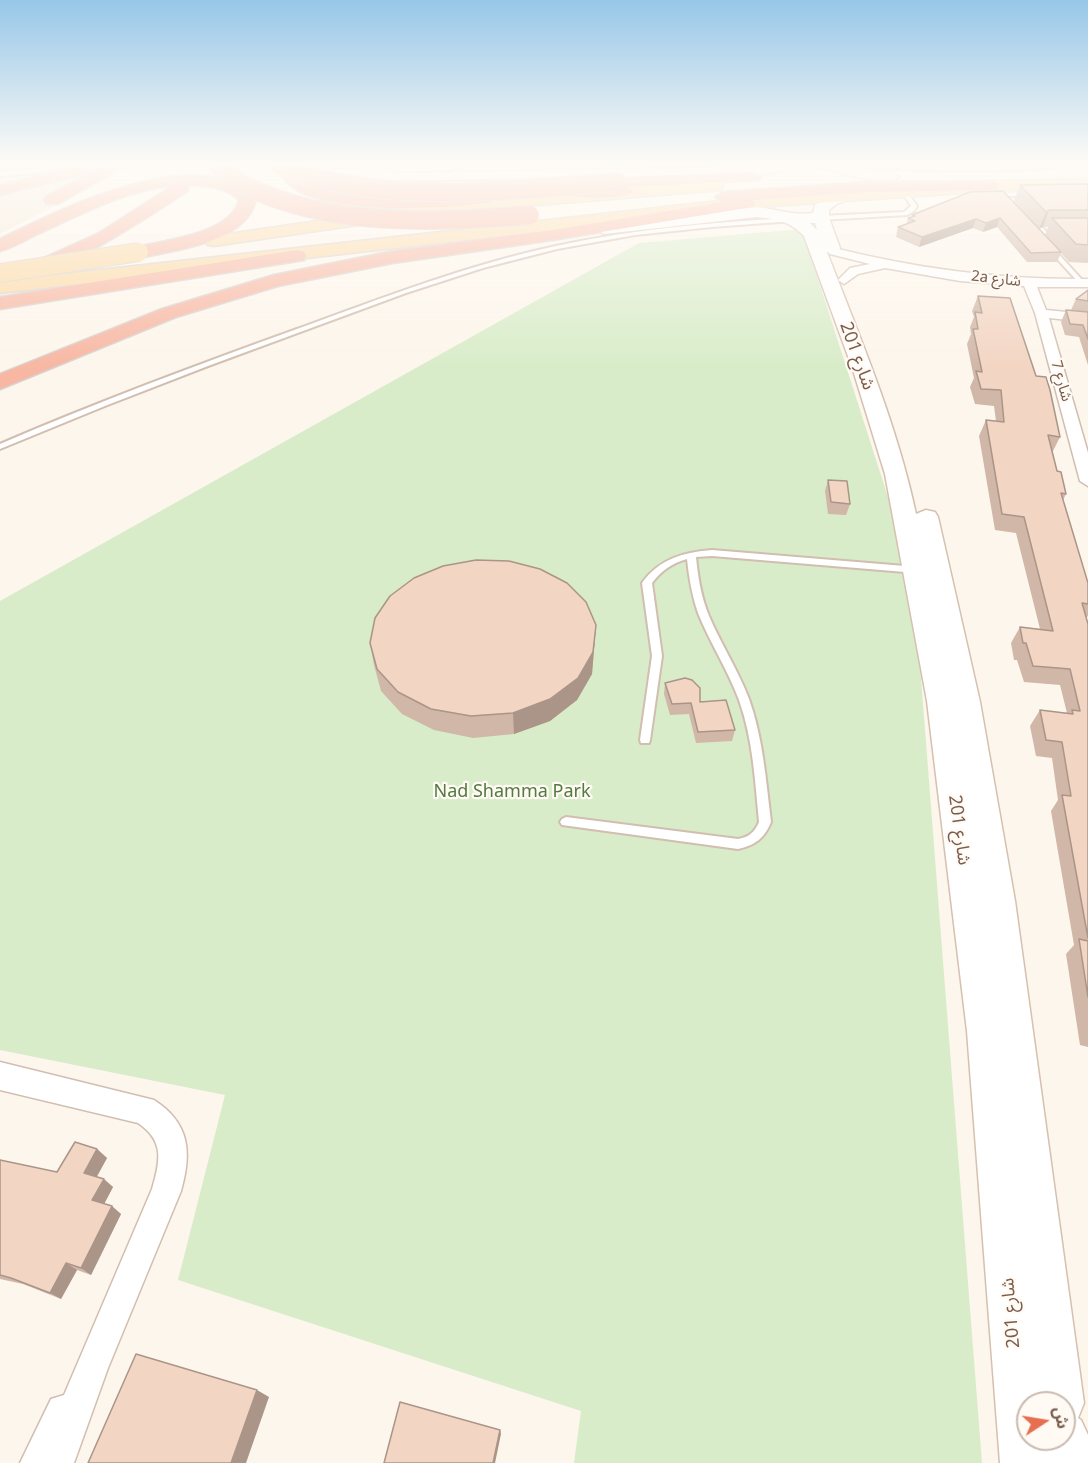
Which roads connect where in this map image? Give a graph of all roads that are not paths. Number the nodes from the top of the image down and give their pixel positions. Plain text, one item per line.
1 (14, 232) edge
2 (113, 232) edge
3 (213, 232) edge
4 (274, 232) edge
5 (487, 232) edge
6 (569, 232) edge
7 (577, 232) edge
8 (648, 232) edge
9 (812, 232) edge
10 (817, 232) edge
11 (1041, 232) edge
12 (1044, 232) edge
13 (553, 235) junction
14 (0, 246) edge
15 (140, 252) junction
16 (313, 252) junction
17 (839, 266) junction
18 (905, 268) junction
19 (0, 273) edge
20 (0, 282) edge
21 (1029, 282) junction
22 (1086, 282) edge
23 (0, 287) edge
24 (0, 303) edge
25 (1041, 314) junction
26 (1088, 318) edge
27 (0, 382) edge
28 (0, 447) edge
29 (1088, 481) edge
30 (691, 555) junction
31 (917, 570) junction
32 (645, 740) dead end
33 (566, 822) dead end
34 (0, 1076) edge
35 (90, 1368) junction
36 (1059, 1391) edge
37 (38, 1463) edge
38 (56, 1463) edge
39 (1025, 1463) edge

1 - 14 highway
2 - 20 highway
3 - 15 highway
4 - 15 main road
5 - 16 main road
6 - 13 highway
7 - 13 street
8 - 28 lane
9 - 31 street, شارع 201
10 - 17 street, شارع 201
11 - 22 lane
12 - 22 lane
13 - 27 highway
15 - 19 main road, bridge
16 - 23 main road
16 - 24 highway
17 - 18 street, 2a شارع
17 - 18 street, 2a شارع
17 - 36 street, شارع 201
18 - 21 street, 2a شارع
21 - 22 street, 2a شارع
21 - 25 street, شارع 7
25 - 26 street
25 - 29 street, شارع 7
30 - 31 lane
30 - 32 lane
30 - 33 lane
31 - 39 street, شارع 201
34 - 35 street
35 - 37 street
35 - 38 street

